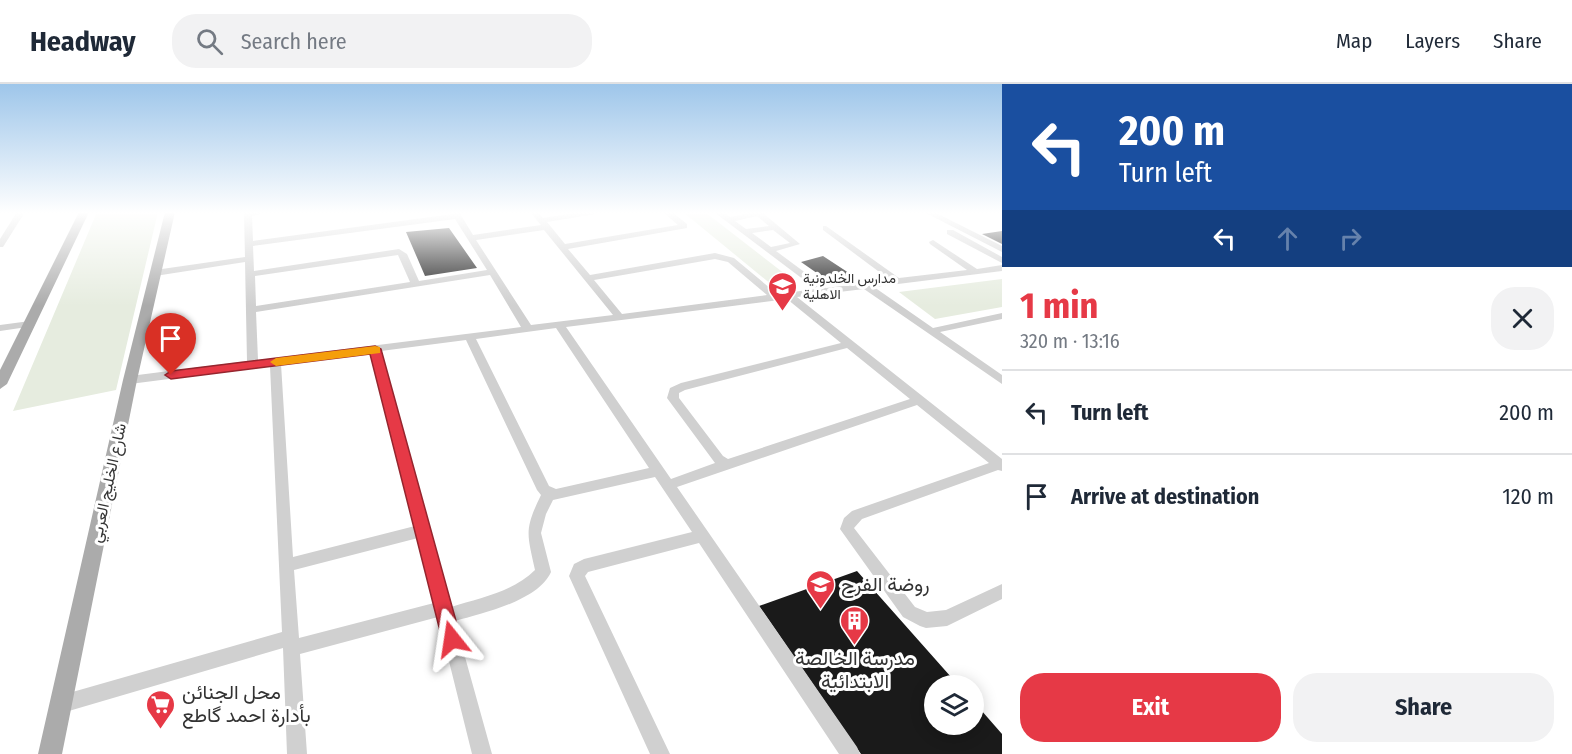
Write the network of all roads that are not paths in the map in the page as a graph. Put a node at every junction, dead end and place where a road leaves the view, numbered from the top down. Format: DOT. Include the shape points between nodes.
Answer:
graph roads {
  1 [pos="69,243"];
  2 [pos="163,243"];
  3 [pos="254,243"];
  4 [pos="473,243"];
  5 [pos="559,243"];
  6 [pos="589,243"];
  7 [pos="761,243"];
  8 [pos="795,243"];
  9 [pos="846,243"];
  10 [pos="935,243"];
  11 [pos="971,243"];
  12 [pos="249,244"];
  13 [pos="563,248"];
  14 [pos="770,250"];
  15 [pos="249,259"];
  16 [pos="1002,260"];
  17 [pos="1002,268"];
  18 [pos="975,271"];
  19 [pos="490,272"];
  20 [pos="156,273"];
  21 [pos="250,274"];
  22 [pos="588,278"];
  23 [pos="897,281"];
  24 [pos="415,283"];
  25 [pos="865,285"];
  26 [pos="824,291"];
  27 [pos="788,295"];
  28 [pos="775,297"];
  29 [pos="251,310"];
  30 [pos="1002,316"];
  31 [pos="620,317"];
  32 [pos="30,324"];
  33 [pos="559,325"];
  34 [pos="0,328"];
  35 [pos="528,329"];
  36 [pos="932,331"];
  37 [pos="470,337"];
  38 [pos="849,344"];
  39 [pos="375,349"];
  40 [pos="275,362"];
  41 [pos="253,365"];
  42 [pos="130,380"];
  43 [pos="1002,380"];
  44 [pos="0,384"];
  45 [pos="919,400"];
  46 [pos="727,464"];
  47 [pos="1001,465"];
  48 [pos="658,471"];
  49 [pos="668,485"];
  50 [pos="549,493"];
  51 [pos="423,530"];
  52 [pos="702,536"];
  53 [pos="286,565"];
  54 [pos="1002,591"];
  55 [pos="445,612"];
  56 [pos="291,643"];
  57 [pos="62,704"];
  58 [pos="50,754"];
  59 [pos="297,754"];
  60 [pos="482,754"];
  61 [pos="660,754"];
  62 [pos="850,754"];
  1 -- 32 [label="main road"];
  2 -- 20 [label="main road, شارع الخليج العربي"];
  3 -- 12 [label="street"];
  4 -- 19 [label="street"];
  5 -- 13 [label="street"];
  6 -- 13 [label="street"];
  7 -- 14 [label="street"];
  8 -- 14 [label="street"];
  9 -- 23 [label="street"];
  10 -- 18 [label="street"];
  11 -- 16 [label="street"];
  12 -- 15 [label="street"];
  13 -- 22 [label="street"];
  14 -- 26 [label="street"];
  15 -- 20 [label="street"];
  15 -- 21 [label="street"];
  17 -- 18 [label="street"];
  18 -- 23 [label="street"];
  19 -- 24 [label="street"];
  19 -- 35 [label="street"];
  20 -- 42 [label="main road, شارع الخليج العربي"];
  21 -- 24 [label="street" via="399,252"];
  21 -- 29 [label="street"];
  22 -- 28 [label="street" via="716,256 731,260"];
  22 -- 31 [label="street"];
  23 -- 25 [label="street"];
  24 -- 29 [label="street"];
  25 -- 26 [label="street"];
  25 -- 36 [label="street"];
  26 -- 27 [label="street"];
  27 -- 28 [label="street"];
  27 -- 38 [label="street"];
  28 -- 31 [label="street"];
  29 -- 41 [label="street"];
  30 -- 36 [label="street"];
  31 -- 33 [label="street"];
  32 -- 34 [label="street"];
  32 -- 44 [label="main road"];
  33 -- 35 [label="street"];
  33 -- 48 [label="street"];
  35 -- 37 [label="street"];
  36 -- 43 [label="street"];
  37 -- 39 [label="street"];
  37 -- 50 [label="street" via="540,485"];
  38 -- 45 [label="street"];
  38 -- 46 [label="street" via="674,391 673,398 718,459"];
  39 -- 40 [label="street"];
  39 -- 51 [label="street"];
  40 -- 41 [label="street"];
  40 -- 53 [label="street"];
  41 -- 42 [label="street"];
  42 -- 57 [label="main road, شارع الخليج العربي"];
  45 -- 46 [label="street"];
  45 -- 47 [label="street"];
  46 -- 49 [label="street"];
  47 -- 54 [label="street" via="857,515 848,529 909,612 926,620 947,618"];
  48 -- 49 [label="street"];
  48 -- 50 [label="street" via="555,495"];
  49 -- 52 [label="street"];
  50 -- 55 [label="street" via="535,524 543,572 536,582"];
  51 -- 53 [label="street"];
  51 -- 55 [label="street"];
  52 -- 61 [label="street" via="584,566 577,576"];
  52 -- 62 [label="street"];
  53 -- 56 [label="street"];
  55 -- 56 [label="street"];
  55 -- 60 [label="street"];
  56 -- 57 [label="street"];
  56 -- 59 [label="street"];
  57 -- 58 [label="main road, شارع الخليج العربي"];
}
